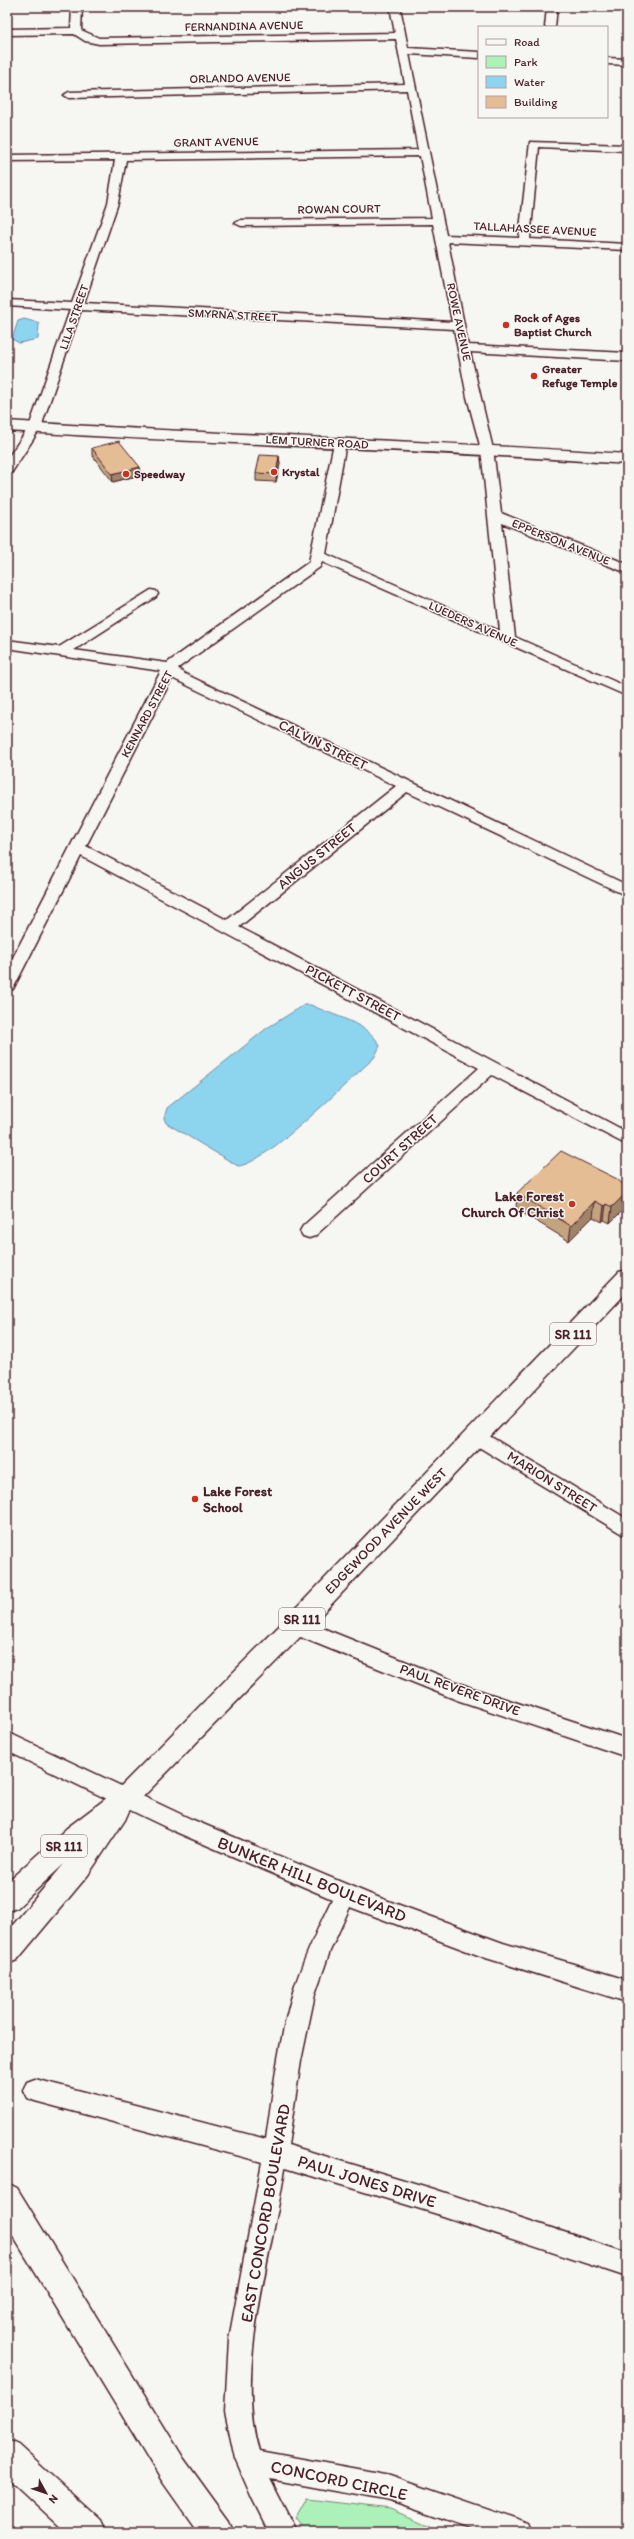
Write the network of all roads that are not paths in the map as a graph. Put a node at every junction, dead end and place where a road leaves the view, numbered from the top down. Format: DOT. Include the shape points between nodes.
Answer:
graph roads {
  1 [pos="77,7"];
  2 [pos="395,7"];
  3 [pos="552,7"];
  4 [pos="550,26"];
  5 [pos="76,31"];
  6 [pos="7,32"];
  7 [pos="401,36"];
  8 [pos="404,51"];
  9 [pos="478,55"];
  10 [pos="608,61"];
  11 [pos="627,62"];
  12 [pos="411,87"];
  13 [pos="70,95"];
  14 [pos="627,148"];
  15 [pos="425,153"];
  16 [pos="121,157"];
  17 [pos="7,158"];
  18 [pos="438,221"];
  19 [pos="241,222"];
  20 [pos="442,238"];
  21 [pos="524,241"];
  22 [pos="627,247"];
  23 [pos="7,304"];
  24 [pos="78,307"];
  25 [pos="460,326"];
  26 [pos="465,348"];
  27 [pos="627,357"];
  28 [pos="7,426"];
  29 [pos="36,427"];
  30 [pos="340,443"];
  31 [pos="486,449"];
  32 [pos="627,459"];
  33 [pos="7,469"];
  34 [pos="494,515"];
  35 [pos="319,556"];
  36 [pos="627,569"];
  37 [pos="151,594"];
  38 [pos="508,640"];
  39 [pos="7,644"];
  40 [pos="63,651"];
  41 [pos="170,668"];
  42 [pos="627,692"];
  43 [pos="406,785"];
  44 [pos="78,848"];
  45 [pos="627,891"];
  46 [pos="229,927"];
  47 [pos="12,964"];
  48 [pos="7,985"];
  49 [pos="491,1066"];
  50 [pos="627,1139"];
  51 [pos="309,1231"];
  52 [pos="627,1278"];
  53 [pos="476,1436"];
  54 [pos="627,1528"];
  55 [pos="295,1626"];
  56 [pos="7,1741"];
  57 [pos="627,1748"];
  58 [pos="125,1799"];
  59 [pos="345,1895"];
  60 [pos="7,1899"];
  61 [pos="7,1951"];
  62 [pos="627,1991"];
  63 [pos="35,2090"];
  64 [pos="277,2154"];
  65 [pos="7,2198"];
  66 [pos="627,2265"];
  67 [pos="7,2456"];
  68 [pos="250,2462"];
  69 [pos="90,2532"];
  70 [pos="218,2532"];
  71 [pos="284,2532"];
  72 [pos="518,2532"];
  1 -- 5 [label="street"];
  2 -- 7 [label="street, ROWE AVENUE"];
  3 -- 4 [label="street"];
  5 -- 6 [label="street"];
  5 -- 7 [label="street, FERNANDINA AVENUE" via="89,39 112,42"];
  7 -- 8 [label="street, ROWE AVENUE"];
  8 -- 9 [label="street"];
  8 -- 12 [label="street, ROWE AVENUE"];
  10 -- 11 [label="street"];
  12 -- 13 [label="street, ORLANDO AVENUE"];
  12 -- 15 [label="street, ROWE AVENUE"];
  14 -- 21 [label="street" via="534,144"];
  15 -- 16 [label="street, GRANT AVENUE"];
  15 -- 18 [label="street, ROWE AVENUE"];
  16 -- 17 [label="street, GRANT AVENUE"];
  16 -- 24 [label="street, LILA STREET" via="113,204"];
  18 -- 19 [label="street, ROWAN COURT"];
  18 -- 20 [label="street, ROWE AVENUE"];
  20 -- 21 [label="street, TALLAHASSEE AVENUE"];
  20 -- 25 [label="street, ROWE AVENUE"];
  21 -- 22 [label="street, TALLAHASSEE AVENUE"];
  23 -- 24 [label="street, SMYRNA STREET"];
  24 -- 25 [label="street, SMYRNA STREET"];
  24 -- 29 [label="street, LILA STREET"];
  25 -- 26 [label="street, ROWE AVENUE"];
  26 -- 27 [label="street"];
  26 -- 31 [label="street, ROWE AVENUE"];
  28 -- 29 [label="main road, LEM TURNER ROAD"];
  29 -- 30 [label="main road, LEM TURNER ROAD" via="141,435"];
  29 -- 33 [label="street, LILA STREET"];
  30 -- 31 [label="main road, LEM TURNER ROAD"];
  30 -- 35 [label="street, KENNARD STREET"];
  31 -- 32 [label="main road, LEM TURNER ROAD"];
  31 -- 34 [label="street, ROWE AVENUE"];
  34 -- 36 [label="street, EPPERSON AVENUE"];
  34 -- 38 [label="street, ROWE AVENUE"];
  35 -- 38 [label="street, LUEDERS AVENUE"];
  35 -- 41 [label="street, KENNARD STREET" via="307,572"];
  37 -- 40 [label="street"];
  38 -- 42 [label="street, LUEDERS AVENUE"];
  39 -- 40 [label="street, CALVIN STREET"];
  40 -- 41 [label="street, CALVIN STREET"];
  41 -- 43 [label="street, CALVIN STREET" via="178,676"];
  41 -- 44 [label="street, KENNARD STREET"];
  43 -- 45 [label="street, CALVIN STREET"];
  43 -- 46 [label="street, ANGUS STREET"];
  44 -- 46 [label="street, PICKETT STREET"];
  44 -- 47 [label="street, KENNARD STREET"];
  46 -- 49 [label="street, PICKETT STREET"];
  47 -- 48 [label="street, KENNARD STREET"];
  49 -- 50 [label="street, PICKETT STREET"];
  49 -- 51 [label="street, COURT STREET"];
  52 -- 53 [label="main road, EDGEWOOD AVENUE WEST / SR 111"];
  53 -- 54 [label="street, MARION STREET"];
  53 -- 55 [label="main road, EDGEWOOD AVENUE WEST / SR 111"];
  55 -- 57 [label="street, PAUL REVERE DRIVE" via="464,1694"];
  55 -- 58 [label="main road, EDGEWOOD AVENUE WEST / SR 111"];
  56 -- 58 [label="street, BUNKER HILL BOULEVARD"];
  58 -- 59 [label="street, BUNKER HILL BOULEVARD"];
  58 -- 60 [label="main road, EDGEWOOD AVENUE WEST / SR 111" via="76,1836"];
  58 -- 61 [label="main road, EDGEWOOD AVENUE WEST / SR 111" via="92,1850"];
  59 -- 62 [label="street, BUNKER HILL BOULEVARD" via="487,1948"];
  59 -- 64 [label="street, EAST CONCORD BOULEVARD" via="315,1958 300,2008 290,2055"];
  63 -- 64 [label="street, PAUL JONES DRIVE"];
  64 -- 66 [label="street, PAUL JONES DRIVE" via="434,2201"];
  64 -- 68 [label="street, EAST CONCORD BOULEVARD" via="239,2361 238,2414"];
  65 -- 70 [label="main road" via="173,2470"];
  67 -- 69 [label="main road"];
  68 -- 71 [label="street, EAST CONCORD BOULEVARD" via="269,2508"];
  68 -- 72 [label="street, CONCORD CIRCLE" via="390,2488"];
}
